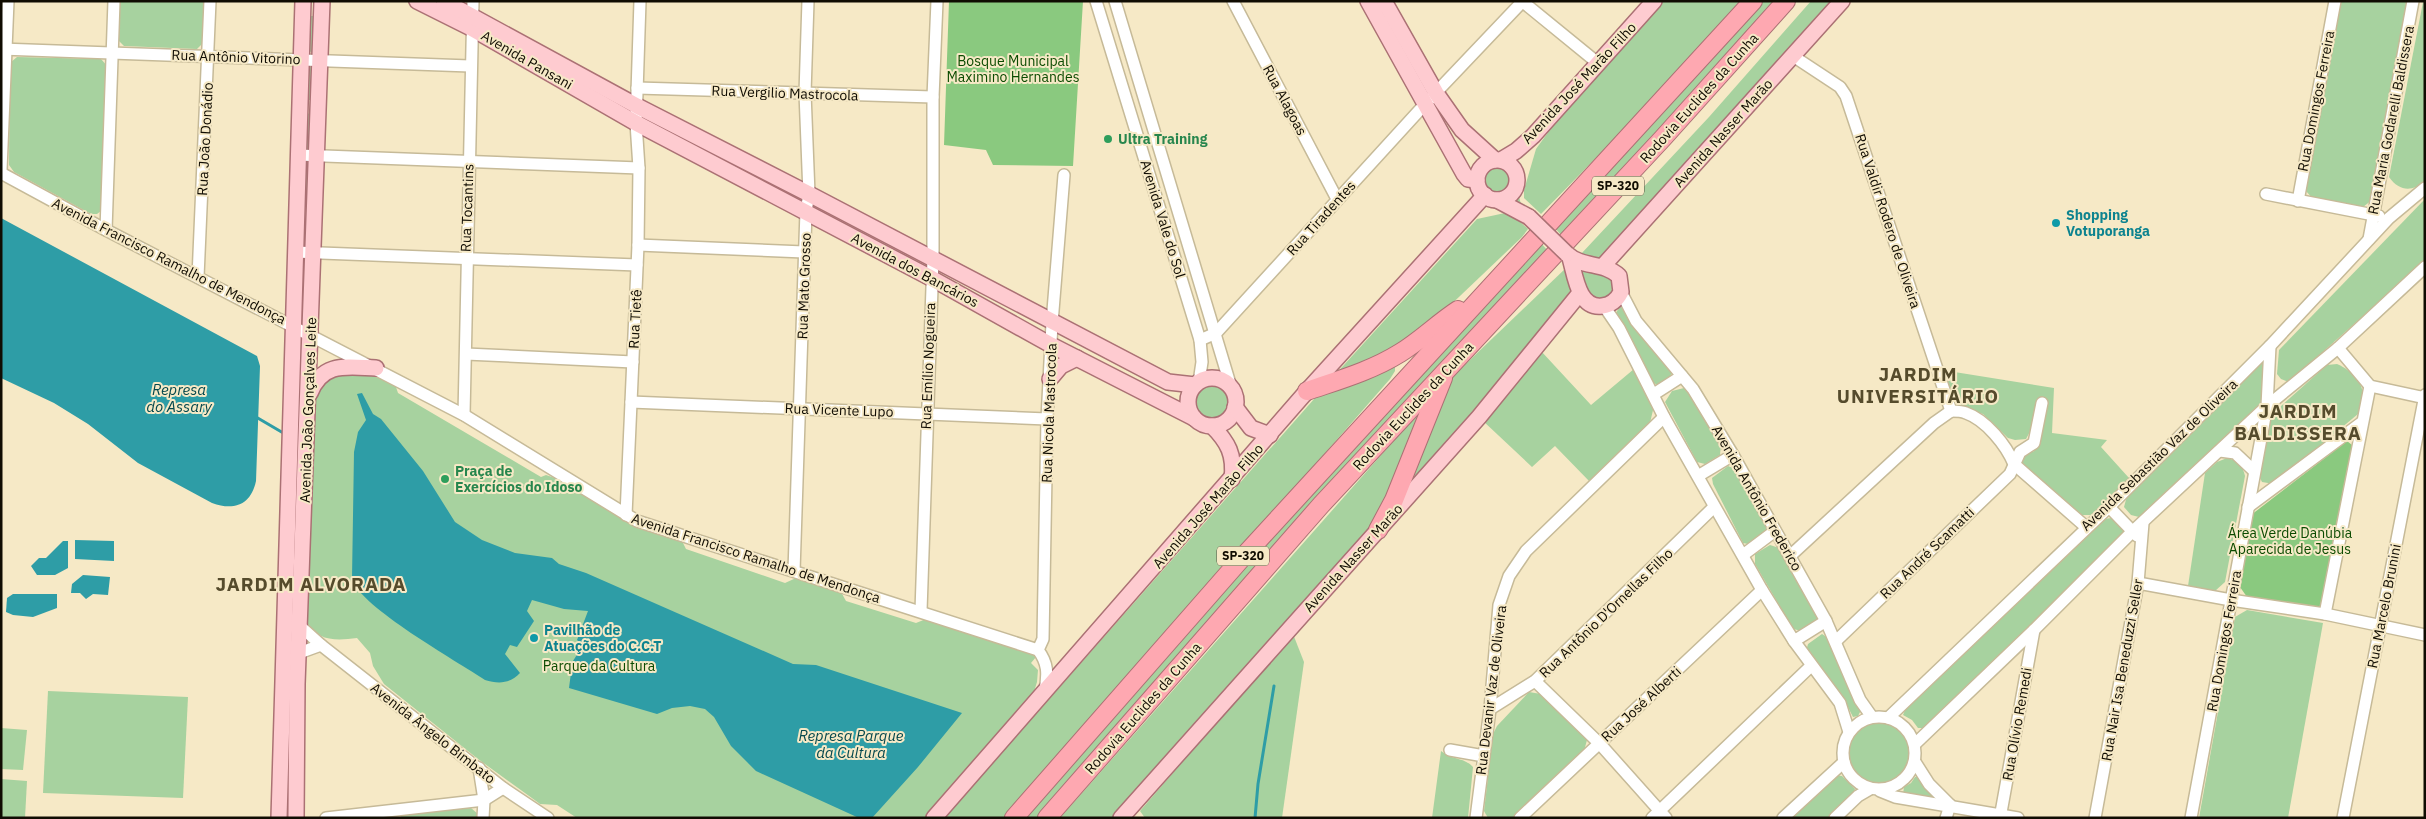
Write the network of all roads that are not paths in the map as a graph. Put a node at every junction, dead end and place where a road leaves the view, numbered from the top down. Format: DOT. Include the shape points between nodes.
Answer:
graph roads {
  1 [pos="8,1"];
  2 [pos="114,1"];
  3 [pos="210,1"];
  4 [pos="417,1"];
  5 [pos="444,1"];
  6 [pos="640,1"];
  7 [pos="808,1"];
  8 [pos="937,1"];
  9 [pos="1096,1"];
  10 [pos="1115,1"];
  11 [pos="1233,1"];
  12 [pos="1368,1"];
  13 [pos="1384,1"];
  14 [pos="1654,1"];
  15 [pos="1752,1"];
  16 [pos="1786,1"];
  17 [pos="1842,1"];
  18 [pos="2335,1"];
  19 [pos="2413,1"];
  20 [pos="1523,2"];
  21 [pos="303,5"];
  22 [pos="321,7"];
  23 [pos="472,15"];
  24 [pos="4,49"];
  25 [pos="113,53"];
  26 [pos="209,56"];
  27 [pos="1407,56"];
  28 [pos="1793,56"];
  29 [pos="302,59"];
  30 [pos="320,60"];
  31 [pos="1599,64"];
  32 [pos="470,66"];
  33 [pos="637,88"];
  34 [pos="805,93"];
  35 [pos="933,97"];
  36 [pos="1431,98"];
  37 [pos="636,106"];
  38 [pos="300,107"];
  39 [pos="318,108"];
  40 [pos="636,123"];
  41 [pos="298,155"];
  42 [pos="317,156"];
  43 [pos="1498,160"];
  44 [pos="468,163"];
  45 [pos="639,168"];
  46 [pos="1,171"];
  47 [pos="1168,174"];
  48 [pos="1064,175"];
  49 [pos="1151,179"];
  50 [pos="1477,180"];
  51 [pos="1516,180"];
  52 [pos="2425,188"];
  53 [pos="809,194"];
  54 [pos="2266,194"];
  55 [pos="1490,198"];
  56 [pos="1337,199"];
  57 [pos="2298,201"];
  58 [pos="296,211"];
  59 [pos="315,211"];
  60 [pos="806,212"];
  61 [pos="2373,215"];
  62 [pos="1527,216"];
  63 [pos="2389,218"];
  64 [pos="106,230"];
  65 [pos="1187,237"];
  66 [pos="2368,239"];
  67 [pos="1170,243"];
  68 [pos="638,245"];
  69 [pos="295,252"];
  70 [pos="804,252"];
  71 [pos="314,253"];
  72 [pos="1568,256"];
  73 [pos="466,258"];
  74 [pos="933,258"];
  75 [pos="637,265"];
  76 [pos="1604,266"];
  77 [pos="2425,267"];
  78 [pos="198,277"];
  79 [pos="931,278"];
  80 [pos="1621,292"];
  81 [pos="1580,293"];
  82 [pos="1478,298"];
  83 [pos="1604,306"];
  84 [pos="1052,323"];
  85 [pos="292,324"];
  86 [pos="1216,333"];
  87 [pos="311,334"];
  88 [pos="1200,340"];
  89 [pos="1051,345"];
  90 [pos="2270,346"];
  91 [pos="2338,348"];
  92 [pos="466,354"];
  93 [pos="1077,358"];
  94 [pos="633,362"];
  95 [pos="376,368"];
  96 [pos="1446,368"];
  97 [pos="1682,376"];
  98 [pos="1050,379"];
  99 [pos="1197,383"];
  100 [pos="2370,386"];
  101 [pos="1231,387"];
  102 [pos="1307,391"];
  103 [pos="1654,394"];
  104 [pos="2425,397"];
  105 [pos="308,399"];
  106 [pos="631,402"];
  107 [pos="2042,403"];
  108 [pos="2267,406"];
  109 [pos="1235,407"];
  110 [pos="801,409"];
  111 [pos="1950,410"];
  112 [pos="926,413"];
  113 [pos="464,415"];
  114 [pos="1664,417"];
  115 [pos="1194,418"];
  116 [pos="1047,419"];
  117 [pos="2362,423"];
  118 [pos="1212,426"];
  119 [pos="1270,435"];
  120 [pos="2220,451"];
  121 [pos="1733,456"];
  122 [pos="2014,464"];
  123 [pos="2253,470"];
  124 [pos="1698,476"];
  125 [pos="1232,479"];
  126 [pos="1714,507"];
  127 [pos="2109,507"];
  128 [pos="2248,507"];
  129 [pos="626,515"];
  130 [pos="2139,526"];
  131 [pos="2086,527"];
  132 [pos="1378,530"];
  133 [pos="1775,531"];
  134 [pos="1743,555"];
  135 [pos="1790,556"];
  136 [pos="794,571"];
  137 [pos="2138,583"];
  138 [pos="1762,590"];
  139 [pos="2231,600"];
  140 [pos="921,610"];
  141 [pos="2325,614"];
  142 [pos="1826,621"];
  143 [pos="300,626"];
  144 [pos="2380,626"];
  145 [pos="2034,630"];
  146 [pos="2425,634"];
  147 [pos="1836,640"];
  148 [pos="1794,641"];
  149 [pos="322,646"];
  150 [pos="1038,650"];
  151 [pos="299,653"];
  152 [pos="1811,666"];
  153 [pos="1535,681"];
  154 [pos="1045,690"];
  155 [pos="1490,709"];
  156 [pos="1872,717"];
  157 [pos="1888,718"];
  158 [pos="1849,732"];
  159 [pos="1600,744"];
  160 [pos="1914,744"];
  161 [pos="1450,750"];
  162 [pos="1484,756"];
  163 [pos="1844,762"];
  164 [pos="1915,762"];
  165 [pos="479,768"];
  166 [pos="503,788"];
  167 [pos="1873,789"];
  168 [pos="280,794"];
  169 [pos="297,794"];
  170 [pos="484,800"];
  171 [pos="1950,805"];
  172 [pos="391,814"];
  173 [pos="1659,816"];
  174 [pos="2000,816"];
  175 [pos="279,818"];
  176 [pos="296,818"];
  177 [pos="326,818"];
  178 [pos="483,818"];
  179 [pos="548,818"];
  180 [pos="934,818"];
  181 [pos="1014,818"];
  182 [pos="1047,818"];
  183 [pos="1121,818"];
  184 [pos="1476,818"];
  185 [pos="1520,818"];
  186 [pos="1783,818"];
  187 [pos="1835,818"];
  188 [pos="1946,818"];
  189 [pos="2018,818"];
  190 [pos="2096,818"];
  191 [pos="2191,818"];
  192 [pos="2343,818"];
  1 -- 24 [label="street"];
  2 -- 25 [label="street"];
  3 -- 26 [label="street, Rua João Donádio"];
  4 -- 23 [label="main road, Avenida Pansani"];
  5 -- 23 [label="main road, Avenida Pansani"];
  6 -- 33 [label="street"];
  7 -- 34 [label="street, Rua Mato Grosso"];
  8 -- 35 [label="street, Rua Emílio Nogueira"];
  9 -- 49 [label="street, Avenida Vale do Sol"];
  10 -- 47 [label="street, Avenida Vale do Sol"];
  11 -- 56 [label="street, Rua Alagoas"];
  12 -- 27 [label="main road"];
  13 -- 27 [label="main road"];
  14 -- 31 [label="main road, Avenida José Marão Filho"];
  15 -- 82 [label="highway, Rodovia Euclides da Cunha / SP-320" via="1646,120"];
  16 -- 96 [label="highway, Rodovia Euclides da Cunha / SP-320" via="1663,138"];
  17 -- 28 [label="main road, Avenida Nasser Marão"];
  18 -- 57 [label="street, Rua Domingos Ferreira"];
  19 -- 61 [label="street, Rua Maria Godarelli Baldissera"];
  20 -- 31 [label="street"];
  20 -- 36 [label="street, Rua Tiradentes"];
  21 -- 22 [label="main road"];
  21 -- 29 [label="main road, Avenida João Gonçalves Leite"];
  22 -- 30 [label="main road, Avenida João Gonçalves Leite"];
  23 -- 32 [label="street, Rua Tocantins"];
  23 -- 37 [label="main road, Avenida Pansani"];
  23 -- 40 [label="main road, Avenida Pansani"];
  24 -- 25 [label="street, Rua Antônio Vitorino"];
  24 -- 46 [label="street"];
  25 -- 26 [label="street, Rua Antônio Vitorino"];
  25 -- 64 [label="street"];
  26 -- 29 [label="street, Rua Antônio Vitorino"];
  26 -- 78 [label="street, Rua João Donádio"];
  27 -- 36 [label="main road"];
  28 -- 76 [label="main road, Avenida Nasser Marão"];
  28 -- 111 [label="street, Rua Valdir Rodero de Oliveira" via="1840,87 1846,96"];
  29 -- 30 [label="street, Rua Antônio Vitorino"];
  29 -- 38 [label="main road, Avenida João Gonçalves Leite"];
  30 -- 32 [label="street, Rua Antônio Vitorino"];
  30 -- 39 [label="main road, Avenida João Gonçalves Leite"];
  31 -- 43 [label="main road, Avenida José Marão Filho" via="1533,136 1516,151"];
  32 -- 44 [label="street, Rua Tocantins"];
  33 -- 34 [label="street, Rua Vergilio Mastrocola"];
  33 -- 37 [label="street"];
  34 -- 35 [label="street, Rua Vergilio Mastrocola"];
  34 -- 53 [label="street, Rua Mato Grosso"];
  35 -- 74 [label="street, Rua Emílio Nogueira"];
  36 -- 43 [label="main road"];
  36 -- 50 [label="main road" via="1464,174 1468,179"];
  36 -- 56 [label="street, Rua Tiradentes"];
  37 -- 40 [label="street, Rua Tietê"];
  37 -- 53 [label="main road, Avenida dos Bancários"];
  38 -- 39 [label="main road"];
  38 -- 41 [label="main road, Avenida João Gonçalves Leite"];
  39 -- 42 [label="main road, Avenida João Gonçalves Leite"];
  40 -- 45 [label="street, Rua Tietê"];
  40 -- 60 [label="main road, Avenida dos Bancários"];
  41 -- 42 [label="street"];
  41 -- 58 [label="main road, Avenida João Gonçalves Leite"];
  42 -- 44 [label="street"];
  42 -- 59 [label="main road, Avenida João Gonçalves Leite"];
  43 -- 50 [label="main road" via="1482,166"];
  43 -- 51 [label="main road" via="1510,165"];
  44 -- 45 [label="street"];
  44 -- 73 [label="street, Rua Tocantins"];
  45 -- 68 [label="street, Rua Tietê"];
  46 -- 64 [label="street, Avenida Francisco Ramalho de Mendonça"];
  47 -- 49 [label="street"];
  47 -- 65 [label="street, Avenida Vale do Sol"];
  48 -- 84 [label="street, Rua Nicola Mastrocola"];
  49 -- 67 [label="street, Avenida Vale do Sol"];
  50 -- 55 [label="main road" via="1480,191"];
  51 -- 55 [label="main road" via="1508,196"];
  51 -- 62 [label="main road"];
  52 -- 63 [label="street, Avenida Sebastião Vaz de Oliveira"];
  53 -- 60 [label="street, Rua Mato Grosso"];
  53 -- 74 [label="main road, Avenida dos Bancários"];
  54 -- 57 [label="street"];
  55 -- 62 [label="main road"];
  55 -- 102 [label="main road, Avenida José Marão Filho"];
  56 -- 86 [label="street, Rua Tiradentes"];
  57 -- 61 [label="street"];
  58 -- 59 [label="main road"];
  58 -- 69 [label="main road, Avenida João Gonçalves Leite"];
  59 -- 71 [label="main road, Avenida João Gonçalves Leite"];
  60 -- 70 [label="street, Rua Mato Grosso"];
  60 -- 79 [label="main road, Avenida dos Bancários"];
  61 -- 63 [label="street"];
  61 -- 66 [label="street, Rua Maria Godarelli Baldissera"];
  62 -- 72 [label="main road, bridge"];
  63 -- 66 [label="street, Avenida Sebastião Vaz de Oliveira"];
  64 -- 78 [label="street, Avenida Francisco Ramalho de Mendonça"];
  65 -- 67 [label="street"];
  65 -- 86 [label="street, Avenida Vale do Sol"];
  66 -- 90 [label="street, Avenida Sebastião Vaz de Oliveira"];
  67 -- 88 [label="street, Avenida Vale do Sol"];
  68 -- 70 [label="street"];
  68 -- 75 [label="street, Rua Tietê"];
  69 -- 71 [label="street"];
  69 -- 85 [label="main road, Avenida João Gonçalves Leite"];
  70 -- 110 [label="street, Rua Mato Grosso"];
  71 -- 73 [label="street"];
  71 -- 87 [label="main road, Avenida João Gonçalves Leite"];
  72 -- 76 [label="main road"];
  72 -- 81 [label="main road"];
  73 -- 75 [label="street"];
  73 -- 92 [label="street, Rua Tocantins"];
  74 -- 79 [label="street, Rua Emílio Nogueira"];
  74 -- 84 [label="main road, Avenida dos Bancários"];
  75 -- 94 [label="street, Rua Tietê"];
  76 -- 80 [label="main road, Avenida Antônio Frederico" via="1619,276"];
  77 -- 91 [label="street"];
  78 -- 85 [label="street, Avenida Francisco Ramalho de Mendonça"];
  79 -- 89 [label="main road, Avenida dos Bancários"];
  79 -- 112 [label="street, Rua Emílio Nogueira"];
  80 -- 83 [label="main road" via="1615,301"];
  80 -- 97 [label="street, Avenida Antônio Frederico" via="1636,321"];
  81 -- 83 [label="main road" via="1592,305"];
  81 -- 132 [label="main road, Avenida Nasser Marão" via="1479,417"];
  82 -- 102 [label="highway" via="1383,363"];
  82 -- 181 [label="highway, Rodovia Euclides da Cunha / SP-320" via="1241,558"];
  83 -- 103 [label="street"];
  84 -- 89 [label="street, Rua Nicola Mastrocola"];
  84 -- 99 [label="main road, Avenida dos Bancários" via="1168,382"];
  85 -- 87 [label="street, Avenida Francisco Ramalho de Mendonça"];
  85 -- 168 [label="main road, Avenida João Gonçalves Leite"];
  86 -- 88 [label="street"];
  86 -- 101 [label="street, Avenida Vale do Sol"];
  87 -- 95 [label="street, Avenida Francisco Ramalho de Mendonça"];
  87 -- 105 [label="main road, Avenida João Gonçalves Leite"];
  88 -- 99 [label="street, Avenida Vale do Sol" via="1202,362"];
  89 -- 93 [label="main road, Avenida dos Bancários"];
  89 -- 98 [label="street, Rua Nicola Mastrocola"];
  90 -- 108 [label="street, Rua Domingos Ferreira"];
  90 -- 127 [label="street, Avenida Sebastião Vaz de Oliveira"];
  91 -- 100 [label="street"];
  91 -- 108 [label="street"];
  92 -- 94 [label="street"];
  92 -- 113 [label="street, Rua Tocantins"];
  93 -- 98 [label="main road" via="1061,366"];
  93 -- 115 [label="main road, Avenida dos Bancários"];
  94 -- 106 [label="street, Rua Tietê"];
  95 -- 105 [label="main road" via="342,367 326,371 315,382"];
  95 -- 113 [label="street, Avenida Francisco Ramalho de Mendonça"];
  96 -- 132 [label="highway" via="1394,500"];
  96 -- 182 [label="highway, Rodovia Euclides da Cunha / SP-320" via="1321,505"];
  97 -- 103 [label="street"];
  97 -- 121 [label="street, Avenida Antônio Frederico"];
  98 -- 116 [label="street, Rua Nicola Mastrocola"];
  99 -- 101 [label="main road" via="1212,378"];
  99 -- 115 [label="main road" via="1191,391 1188,405"];
  100 -- 104 [label="street"];
  100 -- 117 [label="street"];
  101 -- 109 [label="main road"];
  102 -- 119 [label="main road, Avenida José Marão Filho"];
  103 -- 114 [label="street"];
  104 -- 144 [label="street, Rua Marcelo Brunini"];
  105 -- 143 [label="main road, Avenida João Gonçalves Leite"];
  106 -- 110 [label="street, Rua Vicente Lupo"];
  106 -- 129 [label="street, Rua Tietê"];
  107 -- 122 [label="street, Rua André Scamatti" via="2034,443 2020,452"];
  108 -- 120 [label="street"];
  108 -- 123 [label="street, Rua Domingos Ferreira"];
  109 -- 118 [label="main road" via="1224,422"];
  109 -- 119 [label="main road" via="1251,428"];
  110 -- 112 [label="street, Rua Vicente Lupo"];
  110 -- 136 [label="street, Rua Mato Grosso"];
  111 -- 122 [label="street" via="1965,412 1978,419 2008,450"];
  111 -- 135 [label="street"];
  112 -- 116 [label="street, Rua Vicente Lupo"];
  112 -- 140 [label="street, Rua Emílio Nogueira"];
  113 -- 129 [label="street, Avenida Francisco Ramalho de Mendonça"];
  114 -- 124 [label="street"];
  114 -- 155 [label="street, Rua Devanir Vaz de Oliveira" via="1526,551 1509,576 1500,605"];
  115 -- 118 [label="main road"];
  116 -- 150 [label="street, Rua Nicola Mastrocola" via="1043,639"];
  117 -- 128 [label="street"];
  117 -- 141 [label="street"];
  118 -- 125 [label="main road" via="1232,452"];
  119 -- 125 [label="main road, Avenida José Marão Filho"];
  120 -- 123 [label="street" via="2234,453"];
  120 -- 130 [label="street"];
  121 -- 124 [label="street"];
  121 -- 133 [label="street, Avenida Antônio Frederico"];
  122 -- 131 [label="street"];
  122 -- 147 [label="street, Rua André Scamatti" via="2010,474"];
  123 -- 128 [label="street, Rua Domingos Ferreira"];
  124 -- 126 [label="street"];
  125 -- 154 [label="main road, Avenida José Marão Filho"];
  126 -- 134 [label="street"];
  126 -- 153 [label="street, Rua Antônio D'Ornellas Filho"];
  127 -- 130 [label="street"];
  127 -- 131 [label="street, Avenida Sebastião Vaz de Oliveira"];
  128 -- 139 [label="street, Rua Domingos Ferreira"];
  129 -- 136 [label="street, Avenida Francisco Ramalho de Mendonça"];
  130 -- 137 [label="street, Rua Nair Isa Beneduzzi Seller" via="2143,546"];
  130 -- 145 [label="street"];
  131 -- 157 [label="street, Avenida Sebastião Vaz de Oliveira"];
  132 -- 183 [label="main road, Avenida Nasser Marão"];
  133 -- 134 [label="street"];
  133 -- 135 [label="street, Avenida Antônio Frederico"];
  134 -- 138 [label="street"];
  135 -- 142 [label="street, Avenida Antônio Frederico"];
  136 -- 140 [label="street, Avenida Francisco Ramalho de Mendonça"];
  137 -- 139 [label="street"];
  137 -- 190 [label="street, Rua Nair Isa Beneduzzi Seller"];
  138 -- 148 [label="street"];
  138 -- 159 [label="street, Rua José Alberti"];
  139 -- 141 [label="street"];
  139 -- 191 [label="street, Rua Domingos Ferreira"];
  140 -- 150 [label="street, Avenida Francisco Ramalho de Mendonça"];
  141 -- 144 [label="street"];
  142 -- 147 [label="street, Avenida Antônio Frederico"];
  142 -- 148 [label="street"];
  143 -- 149 [label="street, Avenida Ângelo Bimbato"];
  143 -- 151 [label="main road, Avenida João Gonçalves Leite"];
  144 -- 146 [label="street"];
  144 -- 192 [label="street, Rua Marcelo Brunini"];
  145 -- 160 [label="street"];
  145 -- 174 [label="street, Rua Olívio Remedi"];
  147 -- 156 [label="street, Avenida Antônio Frederico" via="1860,700"];
  148 -- 152 [label="street"];
  149 -- 151 [label="street"];
  149 -- 165 [label="street, Avenida Ângelo Bimbato"];
  150 -- 154 [label="street" via="1048,675"];
  151 -- 169 [label="main road, Avenida João Gonçalves Leite"];
  152 -- 158 [label="street" via="1840,703"];
  152 -- 173 [label="street"];
  153 -- 155 [label="street, Rua Antônio D'Ornellas Filho"];
  153 -- 159 [label="street"];
  154 -- 180 [label="main road, Avenida José Marão Filho"];
  155 -- 162 [label="street, Rua Devanir Vaz de Oliveira"];
  156 -- 157 [label="street"];
  156 -- 158 [label="street"];
  157 -- 160 [label="street" via="1909,732"];
  158 -- 163 [label="street" via="1843,752"];
  159 -- 173 [label="street"];
  159 -- 185 [label="street, Rua José Alberti"];
  160 -- 164 [label="street"];
  161 -- 162 [label="street"];
  162 -- 184 [label="street, Rua Devanir Vaz de Oliveira"];
  163 -- 167 [label="street" via="1854,779"];
  163 -- 186 [label="street"];
  164 -- 167 [label="street" via="1910,774 1900,783 1889,789"];
  164 -- 171 [label="street" via="1929,784"];
  165 -- 166 [label="street, Avenida Ângelo Bimbato"];
  165 -- 170 [label="street"];
  166 -- 170 [label="street"];
  166 -- 179 [label="street, Avenida Ângelo Bimbato"];
  167 -- 171 [label="street" via="1895,797"];
  167 -- 187 [label="street" via="1858,796"];
  168 -- 169 [label="main road"];
  168 -- 175 [label="main road, Avenida João Gonçalves Leite"];
  169 -- 176 [label="main road, Avenida João Gonçalves Leite"];
  170 -- 172 [label="street"];
  170 -- 178 [label="street"];
  171 -- 174 [label="street"];
  171 -- 188 [label="street"];
  172 -- 177 [label="street"];
  174 -- 189 [label="street"];
}
